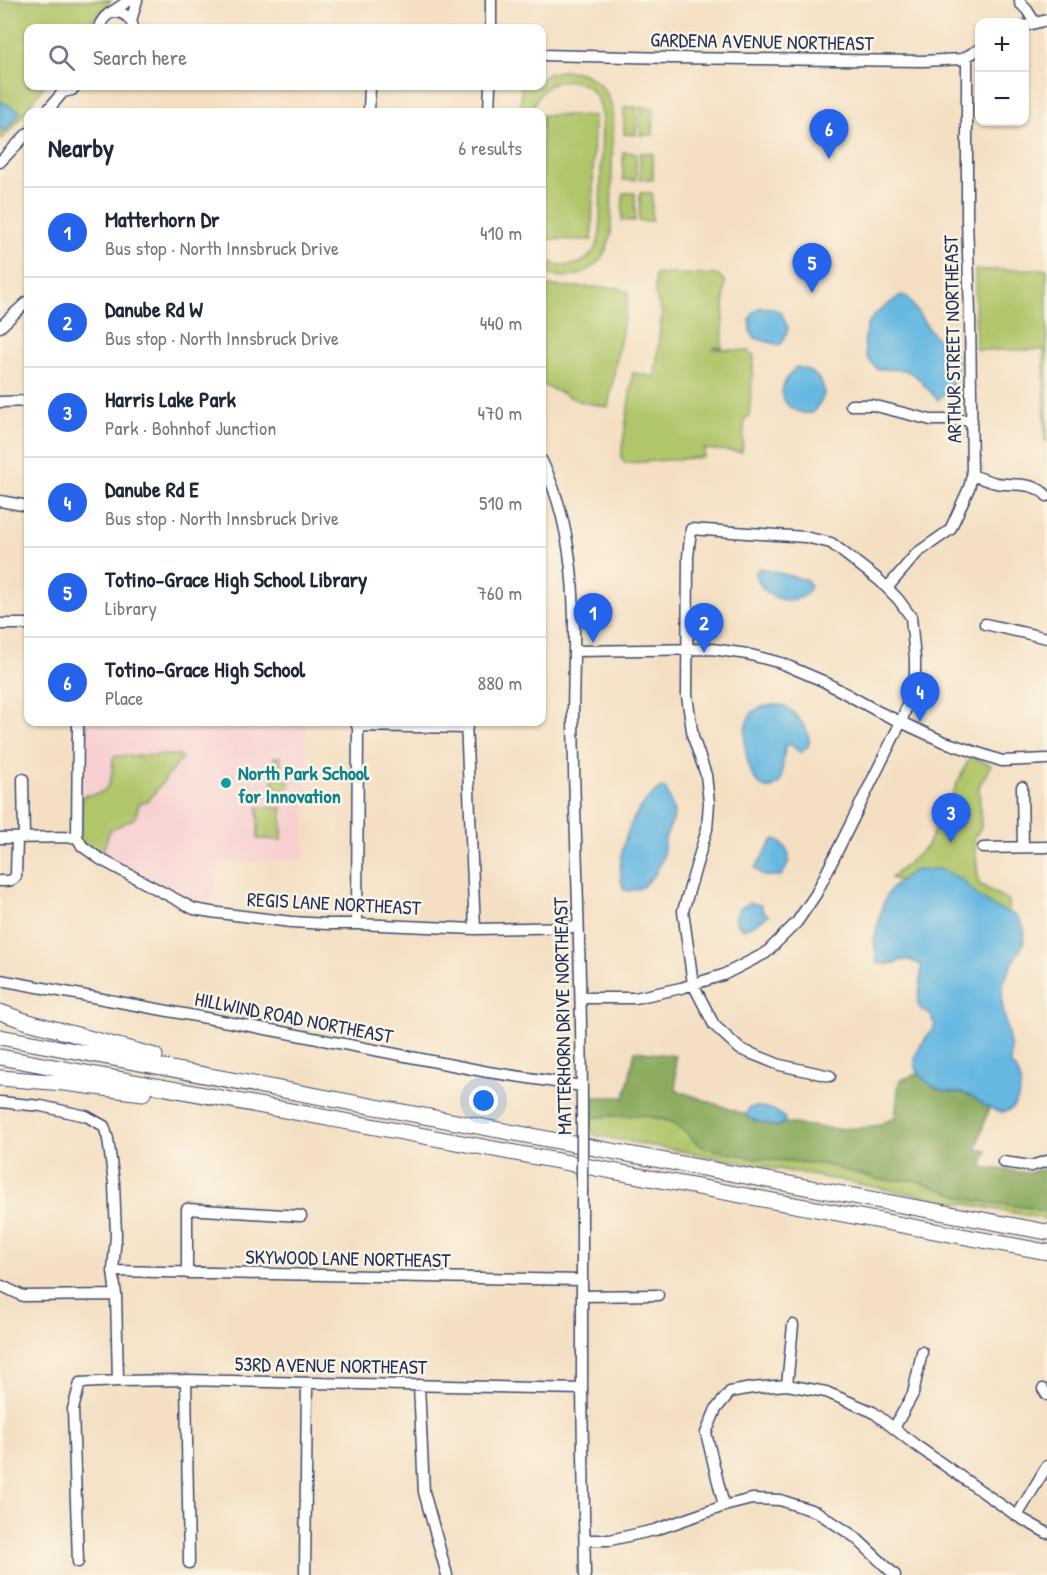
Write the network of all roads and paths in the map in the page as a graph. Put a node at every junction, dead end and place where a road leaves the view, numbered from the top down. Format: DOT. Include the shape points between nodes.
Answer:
graph roads {
  1 [pos="128,0"];
  2 [pos="137,0"];
  3 [pos="491,0"];
  4 [pos="1020,0"];
  5 [pos="114,12"];
  6 [pos="1047,20"];
  7 [pos="101,24"];
  8 [pos="132,24"];
  9 [pos="133,24"];
  10 [pos="491,24"];
  11 [pos="1030,24"];
  12 [pos="975,52"];
  13 [pos="546,55"];
  14 [pos="967,56"];
  15 [pos="62,90"];
  16 [pos="370,90"];
  17 [pos="490,90"];
  18 [pos="49,108"];
  19 [pos="369,108"];
  20 [pos="489,108"];
  21 [pos="24,137"];
  22 [pos="0,162"];
  23 [pos="24,305"];
  24 [pos="0,327"];
  25 [pos="24,401"];
  26 [pos="0,402"];
  27 [pos="851,405"];
  28 [pos="972,420"];
  29 [pos="546,470"];
  30 [pos="972,475"];
  31 [pos="1047,496"];
  32 [pos="0,501"];
  33 [pos="24,505"];
  34 [pos="887,588"];
  35 [pos="0,624"];
  36 [pos="24,624"];
  37 [pos="985,624"];
  38 [pos="1047,638"];
  39 [pos="688,650"];
  40 [pos="575,651"];
  41 [pos="901,722"];
  42 [pos="78,726"];
  43 [pos="357,726"];
  44 [pos="466,726"];
  45 [pos="1047,759"];
  46 [pos="23,779"];
  47 [pos="1022,787"];
  48 [pos="77,837"];
  49 [pos="0,838"];
  50 [pos="20,838"];
  51 [pos="1023,847"];
  52 [pos="1047,847"];
  53 [pos="983,848"];
  54 [pos="0,881"];
  55 [pos="357,924"];
  56 [pos="578,927"];
  57 [pos="475,928"];
  58 [pos="0,980"];
  59 [pos="693,984"];
  60 [pos="581,998"];
  61 [pos="0,1012"];
  62 [pos="0,1037"];
  63 [pos="0,1057"];
  64 [pos="199,1073"];
  65 [pos="830,1076"];
  66 [pos="0,1078"];
  67 [pos="582,1086"];
  68 [pos="0,1102"];
  69 [pos="422,1135"];
  70 [pos="1047,1161"];
  71 [pos="1003,1162"];
  72 [pos="301,1216"];
  73 [pos="1047,1232"];
  74 [pos="1047,1252"];
  75 [pos="113,1271"];
  76 [pos="187,1273"];
  77 [pos="582,1280"];
  78 [pos="2,1286"];
  79 [pos="116,1295"];
  80 [pos="658,1295"];
  81 [pos="582,1296"];
  82 [pos="793,1325"];
  83 [pos="922,1352"];
  84 [pos="186,1380"];
  85 [pos="118,1381"];
  86 [pos="307,1383"];
  87 [pos="419,1385"];
  88 [pos="787,1385"];
  89 [pos="582,1389"];
  90 [pos="894,1428"];
  91 [pos="1047,1466"];
  92 [pos="724,1506"];
  93 [pos="1017,1516"];
  94 [pos="1047,1533"];
  95 [pos="585,1540"];
  96 [pos="78,1562"];
  97 [pos="189,1563"];
  98 [pos="306,1575"];
  99 [pos="447,1575"];
  100 [pos="585,1575"];
  101 [pos="895,1575"];
  1 -- 5 [label="street"];
  2 -- 9 [label="street"];
  3 -- 10 [label="street"];
  4 -- 11 [label="street"];
  5 -- 7 [label="street" via="104,17"];
  5 -- 8 [label="street" via="124,14"];
  6 -- 11 [label="street"];
  12 -- 14 [label="street, GARDENA AVENUE NORTHEAST"];
  13 -- 14 [label="street, GARDENA AVENUE NORTHEAST" via="923,61"];
  14 -- 28 [label="street, ARTHUR STREET NORTHEAST"];
  15 -- 18 [label="street"];
  16 -- 19 [label="street"];
  17 -- 20 [label="street"];
  21 -- 22 [label="street"];
  23 -- 24 [label="street"];
  25 -- 26 [label="street"];
  27 -- 28 [label="street" via="872,405 931,420"];
  28 -- 30 [label="street, ARTHUR STREET NORTHEAST"];
  29 -- 40 [label="street, MATTERHORN DRIVE NORTHEAST" via="565,526 573,577"];
  30 -- 31 [label="street" via="1041,489"];
  30 -- 34 [label="street, ARTHUR STREET NORTHEAST" via="950,530 917,553"];
  32 -- 33 [label="street"];
  34 -- 39 [label="street" via="831,543 805,537 691,529"];
  34 -- 41 [label="street" via="910,617 915,659 915,684"];
  35 -- 36 [label="street"];
  37 -- 38 [label="street"];
  39 -- 40 [label="street"];
  39 -- 41 [label="street" via="712,649 781,663"];
  39 -- 59 [label="street" via="687,696 709,803 707,829 683,911"];
  40 -- 56 [label="street, MATTERHORN DRIVE NORTHEAST"];
  41 -- 45 [label="street" via="1002,761"];
  41 -- 59 [label="street" via="816,894 797,922 766,953 723,975"];
  42 -- 48 [label="street"];
  43 -- 55 [label="street"];
  44 -- 57 [label="street"];
  46 -- 50 [label="street"];
  47 -- 51 [label="street"];
  48 -- 50 [label="street"];
  48 -- 55 [label="street, REGIS LANE NORTHEAST" via="82,846 100,859 194,909 291,922"];
  49 -- 50 [label="street"];
  50 -- 54 [label="street" via="16,876"];
  51 -- 52 [label="street"];
  51 -- 53 [label="street"];
  55 -- 57 [label="street, REGIS LANE NORTHEAST"];
  56 -- 57 [label="street, REGIS LANE NORTHEAST"];
  56 -- 60 [label="street, MATTERHORN DRIVE NORTHEAST"];
  58 -- 67 [label="street, HILLWIND ROAD NORTHEAST" via="488,1072"];
  59 -- 60 [label="street" via="635,998"];
  59 -- 65 [label="street" via="714,1025 740,1049 780,1065"];
  60 -- 67 [label="street, MATTERHORN DRIVE NORTHEAST"];
  61 -- 64 [label="highway" via="166,1059"];
  62 -- 64 [label="highway"];
  63 -- 69 [label="highway"];
  64 -- 73 [label="highway"];
  66 -- 69 [label="highway" via="101,1087"];
  67 -- 77 [label="street, MATTERHORN DRIVE NORTHEAST, bridge"];
  68 -- 75 [label="street" via="75,1113 104,1126 114,1183"];
  69 -- 74 [label="highway"];
  70 -- 71 [label="street" via="1031,1166"];
  72 -- 76 [label="street" via="187,1209"];
  75 -- 76 [label="street, SKYWOOD LANE NORTHEAST"];
  75 -- 79 [label="street"];
  76 -- 77 [label="street, SKYWOOD LANE NORTHEAST"];
  77 -- 81 [label="street, MATTERHORN DRIVE NORTHEAST"];
  78 -- 79 [label="street" via="23,1296"];
  79 -- 85 [label="street"];
  80 -- 81 [label="street"];
  81 -- 89 [label="street, MATTERHORN DRIVE NORTHEAST"];
  82 -- 88 [label="street"];
  83 -- 90 [label="street" via="913,1394"];
  84 -- 85 [label="street, 53RD AVENUE NORTHEAST"];
  84 -- 86 [label="street, 53RD AVENUE NORTHEAST"];
  84 -- 97 [label="street"];
  85 -- 96 [label="street, 53RD AVENUE NORTHEAST" via="80,1383 73,1409"];
  86 -- 87 [label="street, 53RD AVENUE NORTHEAST"];
  86 -- 98 [label="street"];
  87 -- 89 [label="street, 53RD AVENUE NORTHEAST"];
  87 -- 99 [label="street" via="424,1492"];
  88 -- 90 [label="street" via="826,1392 873,1412"];
  88 -- 92 [label="street" via="730,1392 716,1409 706,1432"];
  89 -- 95 [label="street, MATTERHORN DRIVE NORTHEAST"];
  90 -- 93 [label="street"];
  91 -- 93 [label="street"];
  92 -- 95 [label="street" via="655,1530 610,1540"];
  92 -- 101 [label="street" via="752,1499 780,1500 817,1512 855,1537"];
  93 -- 94 [label="street"];
  95 -- 100 [label="street, MATTERHORN DRIVE NORTHEAST"];
}
